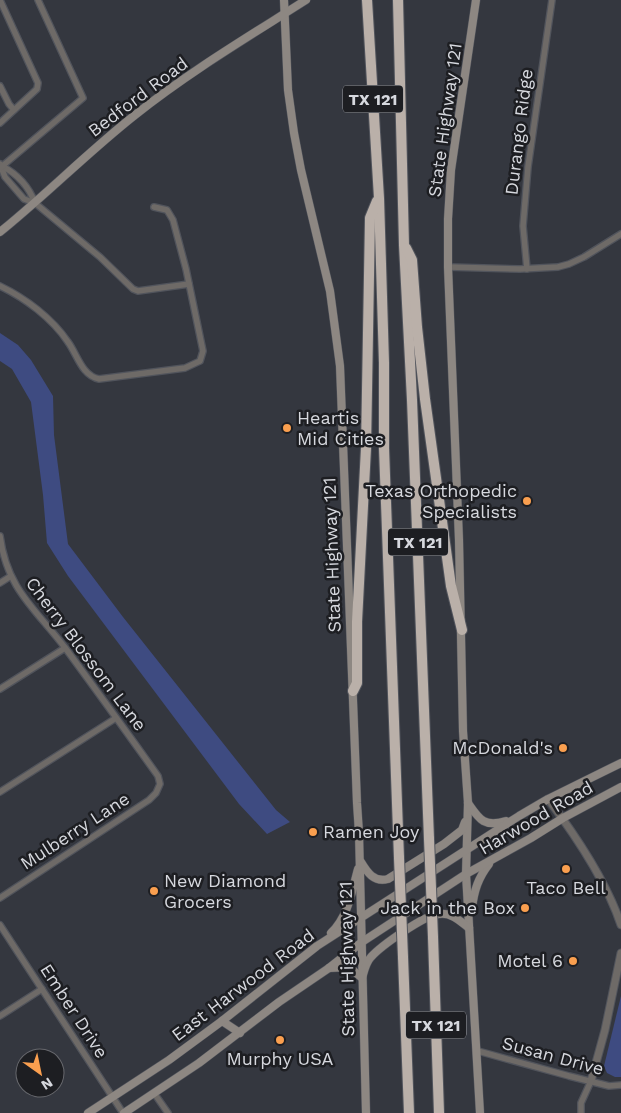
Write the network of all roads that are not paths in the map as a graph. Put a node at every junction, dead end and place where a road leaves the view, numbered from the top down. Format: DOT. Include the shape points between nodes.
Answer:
graph roads {
  1 [pos="0,0"];
  2 [pos="38,0"];
  3 [pos="284,0"];
  4 [pos="306,0"];
  5 [pos="367,0"];
  6 [pos="398,0"];
  7 [pos="476,0"];
  8 [pos="552,0"];
  9 [pos="284,14"];
  10 [pos="0,86"];
  11 [pos="14,110"];
  12 [pos="0,123"];
  13 [pos="1,166"];
  14 [pos="379,198"];
  15 [pos="35,203"];
  16 [pos="154,207"];
  17 [pos="0,232"];
  18 [pos="621,234"];
  19 [pos="404,245"];
  20 [pos="448,268"];
  21 [pos="527,269"];
  22 [pos="189,284"];
  23 [pos="0,286"];
  24 [pos="0,536"];
  25 [pos="10,576"];
  26 [pos="0,583"];
  27 [pos="462,630"];
  28 [pos="65,648"];
  29 [pos="0,689"];
  30 [pos="353,691"];
  31 [pos="116,718"];
  32 [pos="621,763"];
  33 [pos="160,784"];
  34 [pos="621,787"];
  35 [pos="0,792"];
  36 [pos="548,799"];
  37 [pos="468,803"];
  38 [pos="519,816"];
  39 [pos="562,818"];
  40 [pos="466,849"];
  41 [pos="360,860"];
  42 [pos="491,861"];
  43 [pos="466,874"];
  44 [pos="0,898"];
  45 [pos="361,918"];
  46 [pos="621,924"];
  47 [pos="0,925"];
  48 [pos="469,928"];
  49 [pos="362,942"];
  50 [pos="317,946"];
  51 [pos="621,953"];
  52 [pos="329,968"];
  53 [pos="362,978"];
  54 [pos="42,989"];
  55 [pos="0,1016"];
  56 [pos="222,1021"];
  57 [pos="240,1034"];
  58 [pos="478,1051"];
  59 [pos="591,1081"];
  60 [pos="621,1085"];
  61 [pos="154,1093"];
  62 [pos="113,1097"];
  63 [pos="88,1113"];
  64 [pos="124,1113"];
  65 [pos="168,1113"];
  66 [pos="366,1113"];
  67 [pos="409,1113"];
  68 [pos="439,1113"];
  69 [pos="480,1113"];
  70 [pos="581,1113"];
  1 -- 11 [label="street" via="38,83 37,89"];
  2 -- 13 [label="street" via="83,98"];
  3 -- 9 [label="main road, State Highway 121"];
  4 -- 9 [label="main road, Bedford Road"];
  5 -- 14 [label="highway, TX 121"];
  6 -- 19 [label="highway, TX 121"];
  7 -- 20 [label="main road, State Highway 121" via="451,170"];
  8 -- 21 [label="street, Durango Ridge" via="528,167 523,226"];
  9 -- 15 [label="main road, Bedford Road" via="136,114"];
  9 -- 30 [label="main road, State Highway 121" via="294,133 330,291 340,366"];
  10 -- 11 [label="street"];
  11 -- 12 [label="street"];
  13 -- 15 [label="street" via="13,172 31,193"];
  13 -- 15 [label="street" via="24,199"];
  14 -- 30 [label="highway" via="370,218 366,448 357,683"];
  14 -- 67 [label="highway, TX 121, bridge" via="384,448"];
  15 -- 17 [label="main road, Bedford Road"];
  15 -- 22 [label="street" via="133,289"];
  16 -- 22 [label="street" via="167,210 173,220"];
  18 -- 21 [label="street" via="569,264"];
  19 -- 27 [label="highway" via="412,260 427,409 451,586"];
  19 -- 68 [label="highway, TX 121, bridge"];
  20 -- 21 [label="street"];
  20 -- 27 [label="main road, State Highway 121"];
  22 -- 23 [label="street" via="203,351 198,363 185,368 99,379 84,369 68,341 44,316"];
  24 -- 25 [label="street, Cherry Blossom Lane"];
  25 -- 26 [label="street"];
  25 -- 28 [label="street, Cherry Blossom Lane"];
  27 -- 37 [label="main road, State Highway 121" via="463,731"];
  28 -- 29 [label="street"];
  28 -- 31 [label="street, Cherry Blossom Lane"];
  30 -- 41 [label="main road, State Highway 121"];
  31 -- 33 [label="street, Cherry Blossom Lane" via="158,776"];
  31 -- 35 [label="street"];
  32 -- 36 [label="main road, Harwood Road"];
  33 -- 44 [label="street, Mulberry Lane" via="149,800"];
  34 -- 39 [label="main road, Harwood Road"];
  36 -- 38 [label="main road, Harwood Road"];
  36 -- 39 [label="street"];
  37 -- 38 [label="main road" via="478,818 487,823 496,824"];
  37 -- 40 [label="main road, State Highway 121"];
  37 -- 41 [label="main road" via="462,830 388,879 375,878"];
  38 -- 40 [label="main road, Harwood Road"];
  39 -- 42 [label="main road, Harwood Road"];
  39 -- 46 [label="street" via="607,888"];
  40 -- 43 [label="main road, State Highway 121"];
  40 -- 45 [label="main road, East Harwood Road"];
  41 -- 45 [label="main road, State Highway 121"];
  41 -- 50 [label="main road" via="346,910 337,927"];
  42 -- 43 [label="main road, Harwood Road"];
  42 -- 48 [label="main road" via="474,891"];
  43 -- 48 [label="main road, State Highway 121"];
  43 -- 49 [label="main road, East Harwood Road"];
  45 -- 49 [label="main road, State Highway 121"];
  45 -- 50 [label="main road, East Harwood Road"];
  47 -- 54 [label="street, Ember Drive"];
  48 -- 53 [label="main road" via="450,915 438,914 423,920 369,958"];
  48 -- 58 [label="main road, State Highway 121"];
  49 -- 52 [label="main road, East Harwood Road"];
  49 -- 53 [label="main road, State Highway 121"];
  50 -- 56 [label="main road, East Harwood Road"];
  51 -- 59 [label="street"];
  52 -- 53 [label="main road" via="349,967"];
  52 -- 57 [label="main road, East Harwood Road"];
  53 -- 66 [label="main road, State Highway 121"];
  54 -- 55 [label="street"];
  54 -- 62 [label="street, Ember Drive"];
  56 -- 57 [label="main road"];
  56 -- 62 [label="main road, East Harwood Road"];
  57 -- 61 [label="main road, East Harwood Road"];
  58 -- 59 [label="street, Susan Drive"];
  58 -- 69 [label="main road, State Highway 121"];
  59 -- 60 [label="street, Susan Drive" via="609,1086"];
  59 -- 70 [label="street"];
  61 -- 64 [label="main road, East Harwood Road"];
  61 -- 65 [label="street"];
  62 -- 63 [label="main road, East Harwood Road"];
  62 -- 64 [label="street, Ember Drive"];
}
